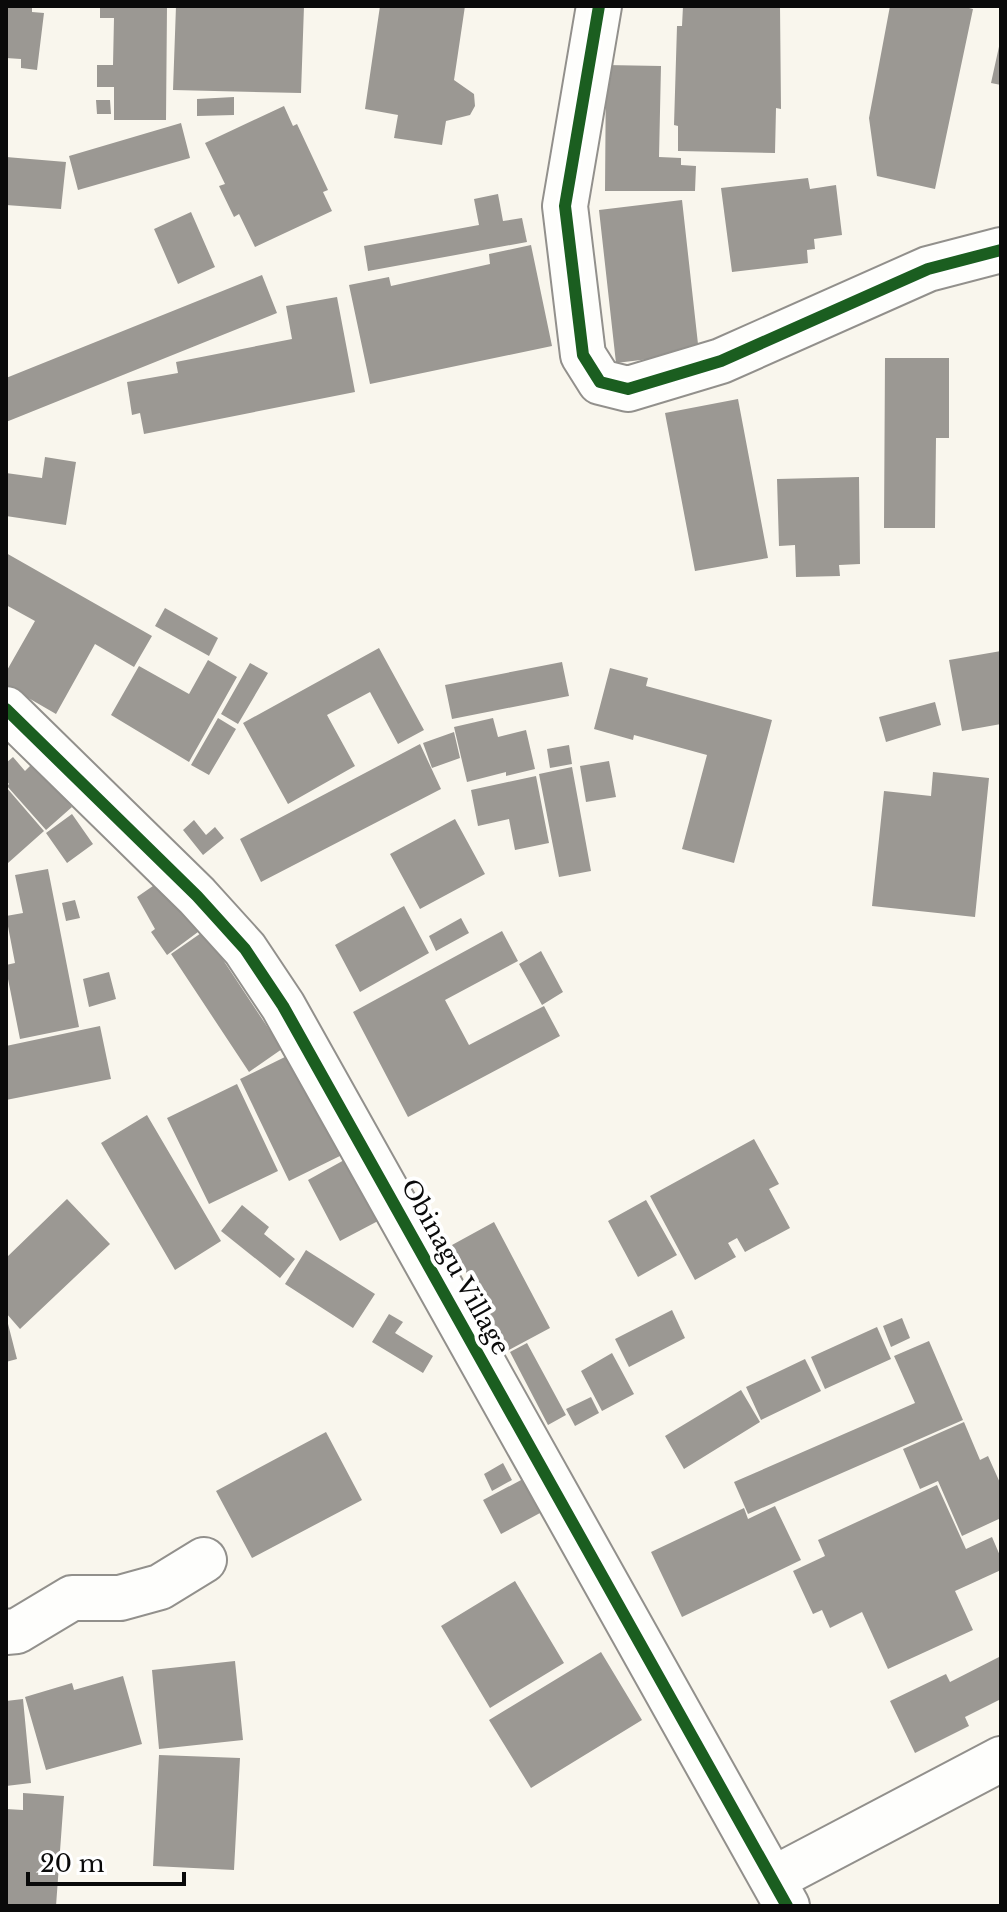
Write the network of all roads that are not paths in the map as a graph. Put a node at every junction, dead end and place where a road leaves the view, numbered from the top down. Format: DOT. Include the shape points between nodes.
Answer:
graph roads {
  1 [pos="599,6"];
  2 [pos="1001,250"];
  3 [pos="6,709"];
  4 [pos="204,1560"];
  5 [pos="6,1632"];
  6 [pos="1001,1759"];
  7 [pos="780,1893"];
  1 -- 2 [label="street" via="565,206 583,355 600,382 628,389 721,361 928,269"];
  3 -- 7 [label="street, Obinagu Village" via="197,896 245,949 283,1006"];
  4 -- 5 [label="street" via="160,1587 120,1598 72,1598 17,1631"];
  6 -- 7 [label="street"];
}
